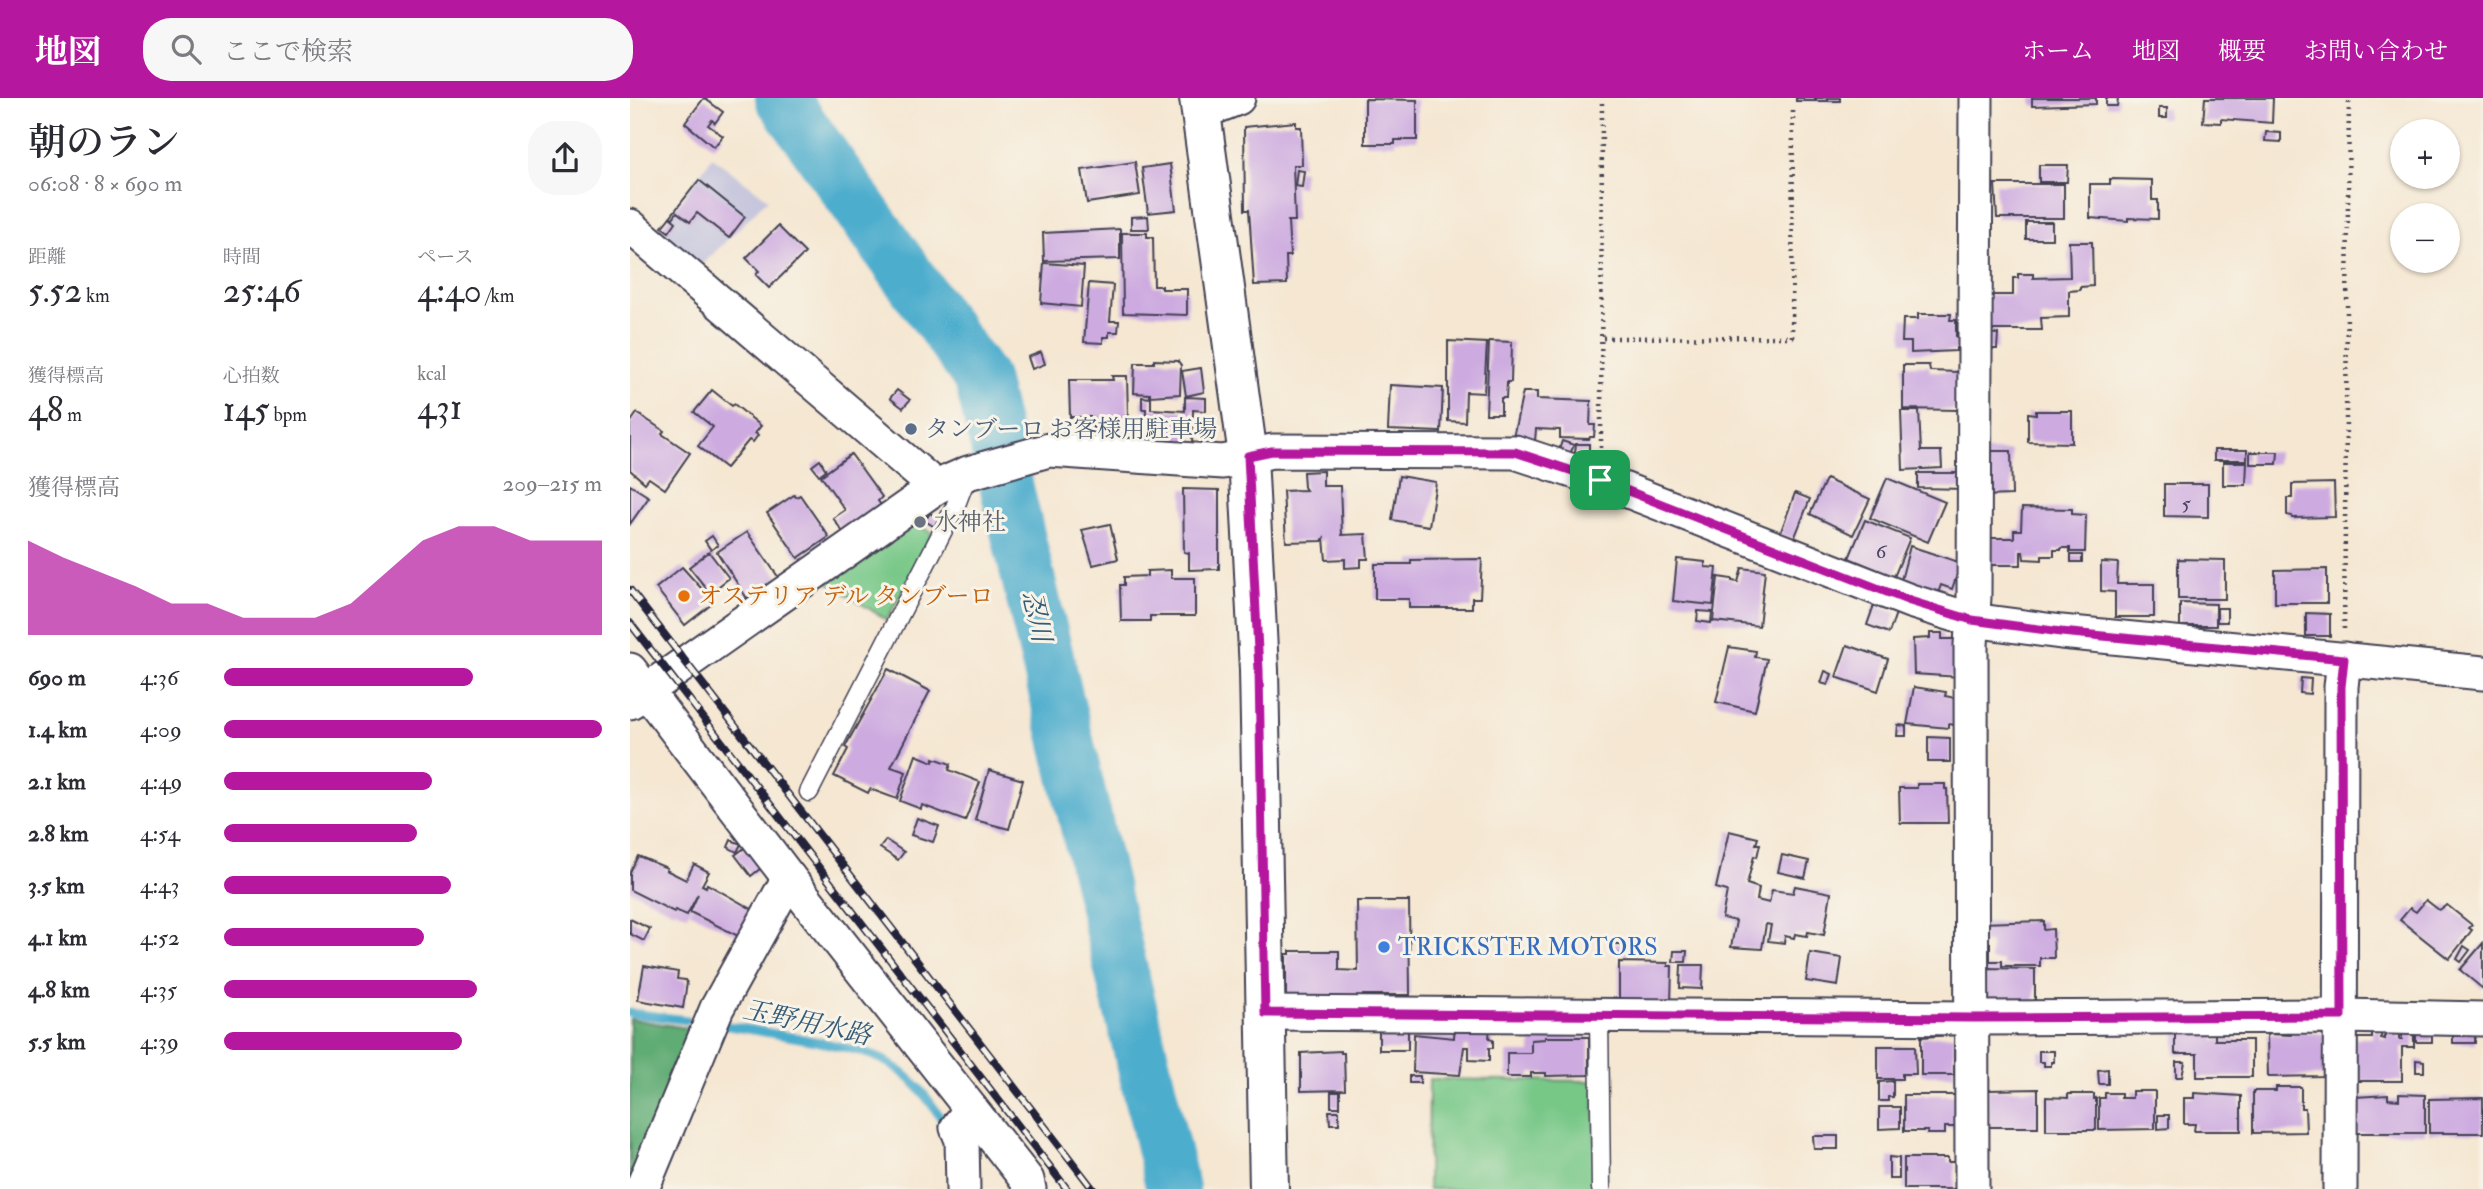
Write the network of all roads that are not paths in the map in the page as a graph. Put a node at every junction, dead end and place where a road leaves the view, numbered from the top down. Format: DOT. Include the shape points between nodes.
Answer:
graph roads {
  1 [pos="1238,98"];
  2 [pos="1976,98"];
  3 [pos="1199,106"];
  4 [pos="630,226"];
  5 [pos="1248,456"];
  6 [pos="968,473"];
  7 [pos="936,487"];
  8 [pos="1972,620"];
  9 [pos="2344,659"];
  10 [pos="2483,673"];
  11 [pos="635,687"];
  12 [pos="809,792"];
  13 [pos="789,878"];
  14 [pos="1265,1013"];
  15 [pos="1599,1015"];
  16 [pos="2342,1016"];
  17 [pos="1973,1018"];
  18 [pos="2483,1019"];
  19 [pos="971,1109"];
  20 [pos="642,1189"];
  21 [pos="964,1189"];
  22 [pos="1028,1189"];
  23 [pos="1269,1189"];
  24 [pos="1601,1189"];
  25 [pos="1972,1189"];
  26 [pos="2340,1189"];
  1 -- 3 [label="street"];
  2 -- 8 [label="street"];
  3 -- 5 [label="street"];
  4 -- 7 [label="street"];
  5 -- 6 [label="street" via="1223,462 1049,450"];
  5 -- 8 [label="street" via="1272,451 1515,452 1600,480 1910,601"];
  5 -- 14 [label="street" via="1259,670"];
  6 -- 7 [label="street"];
  6 -- 12 [label="lane" via="956,507"];
  7 -- 11 [label="street"];
  8 -- 9 [label="street"];
  8 -- 17 [label="street"];
  9 -- 10 [label="street"];
  9 -- 16 [label="street"];
  11 -- 13 [label="street"];
  13 -- 19 [label="street"];
  13 -- 20 [label="street" via="717,1007"];
  14 -- 15 [label="street"];
  14 -- 23 [label="street"];
  15 -- 17 [label="street"];
  15 -- 24 [label="lane"];
  16 -- 17 [label="street"];
  16 -- 18 [label="street"];
  16 -- 26 [label="street"];
  17 -- 25 [label="street"];
  19 -- 21 [label="street" via="957,1128 962,1140"];
  19 -- 22 [label="street" via="1027,1180"];
}
